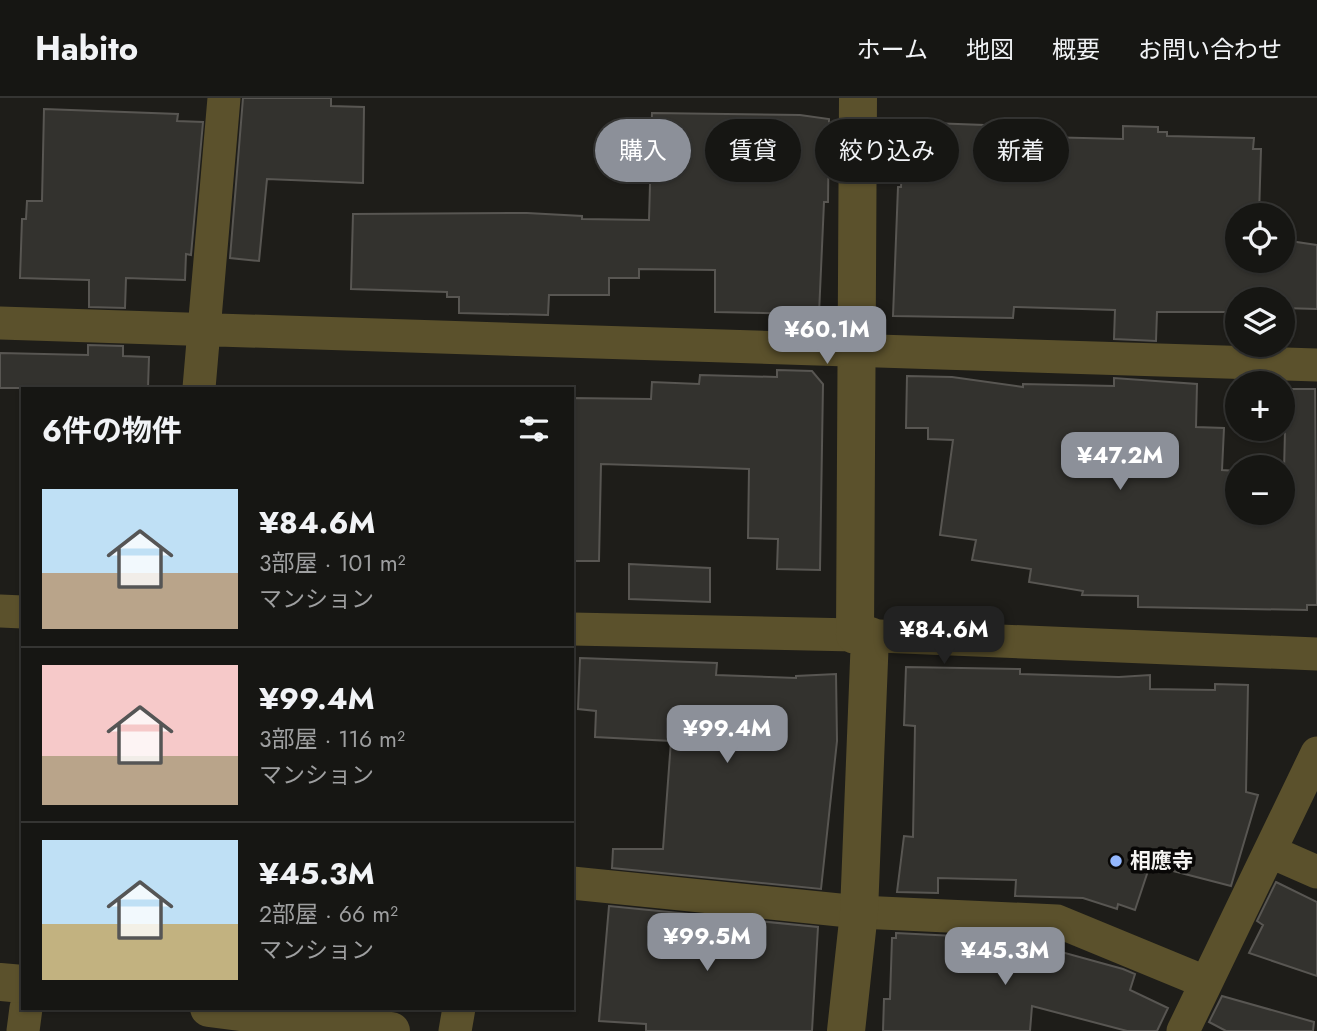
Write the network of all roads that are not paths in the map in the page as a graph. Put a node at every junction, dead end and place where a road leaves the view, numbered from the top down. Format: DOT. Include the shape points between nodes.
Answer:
graph roads {
  1 [pos="224,98"];
  2 [pos="858,98"];
  3 [pos="0,323"];
  4 [pos="204,327"];
  5 [pos="857,351"];
  6 [pos="1317,365"];
  7 [pos="199,387"];
  8 [pos="0,611"];
  9 [pos="21,612"];
  10 [pos="574,629"];
  11 [pos="862,636"];
  12 [pos="1317,654"];
  13 [pos="1317,752"];
  14 [pos="1270,852"];
  15 [pos="1317,872"];
  16 [pos="574,883"];
  17 [pos="859,912"];
  18 [pos="0,982"];
  19 [pos="1205,982"];
  20 [pos="21,984"];
  21 [pos="26,1010"];
  22 [pos="225,1010"];
  23 [pos="458,1010"];
  24 [pos="23,1031"];
  25 [pos="391,1031"];
  26 [pos="455,1031"];
  27 [pos="846,1031"];
  28 [pos="1183,1031"];
  1 -- 4 [label="street"];
  2 -- 5 [label="street"];
  3 -- 4 [label="street"];
  4 -- 5 [label="street"];
  4 -- 7 [label="street"];
  5 -- 6 [label="street"];
  5 -- 11 [label="street"];
  8 -- 9 [label="street"];
  10 -- 11 [label="street"];
  11 -- 12 [label="street"];
  11 -- 17 [label="street"];
  13 -- 14 [label="street"];
  14 -- 15 [label="street"];
  14 -- 19 [label="street"];
  16 -- 17 [label="street"];
  17 -- 19 [label="street" via="1057,921"];
  17 -- 27 [label="street"];
  18 -- 20 [label="street"];
  19 -- 28 [label="street"];
  21 -- 24 [label="street"];
  22 -- 25 [label="street"];
  23 -- 26 [label="street"];
}
